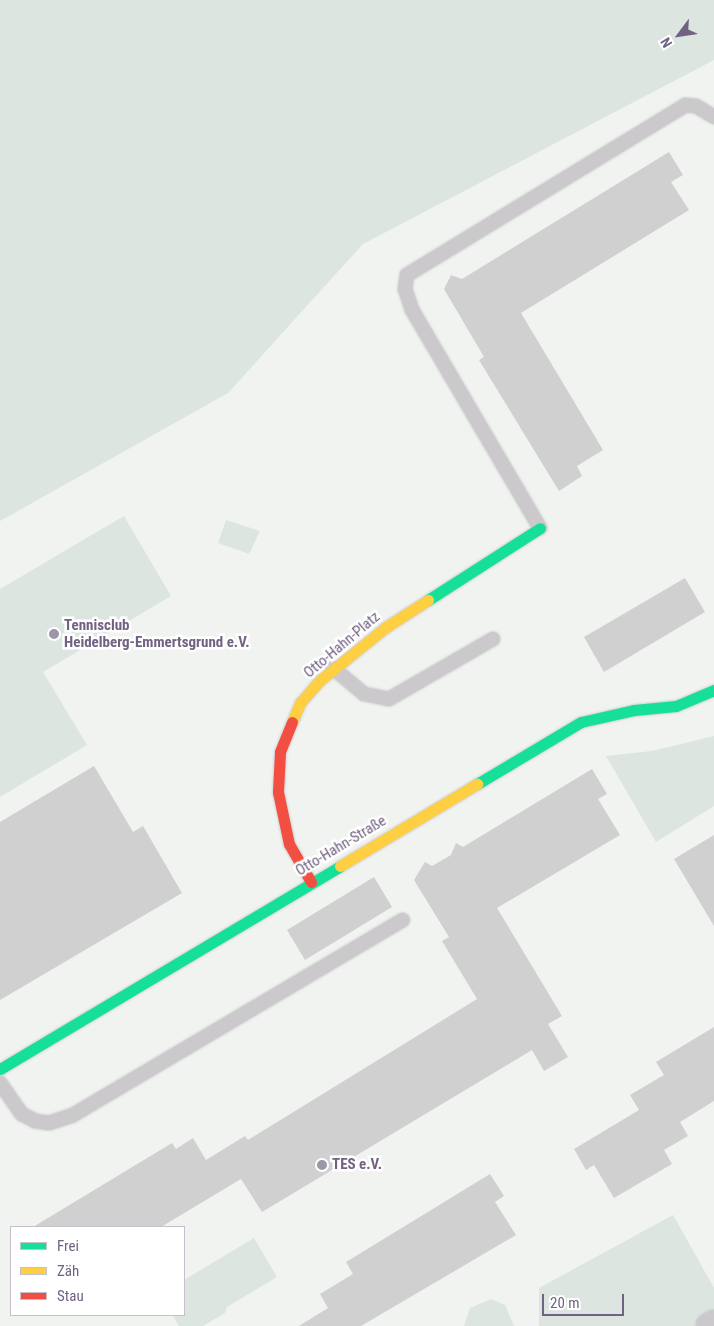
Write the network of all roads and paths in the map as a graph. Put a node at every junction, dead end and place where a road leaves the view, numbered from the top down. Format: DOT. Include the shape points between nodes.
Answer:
graph roads {
  1 [pos="714,117"];
  2 [pos="540,528"];
  3 [pos="494,639"];
  4 [pos="333,668"];
  5 [pos="714,690"];
  6 [pos="310,882"];
  7 [pos="403,920"];
  8 [pos="0,1070"];
  9 [pos="0,1083"];
  1 -- 2 [label="lane" via="696,106 684,105 407,275 405,289 412,310"];
  2 -- 4 [label="street, Otto-Hahn-Platz" via="386,626"];
  3 -- 4 [label="lane" via="389,699 364,694"];
  4 -- 6 [label="street, Otto-Hahn-Platz" via="300,703 285,736 278,765 280,814 290,844"];
  5 -- 6 [label="street, Otto-Hahn-Straße" via="676,706 634,710 581,722"];
  6 -- 8 [label="street, Otto-Hahn-Straße"];
  7 -- 9 [label="lane" via="74,1115 49,1122 35,1121 22,1114"];
}
